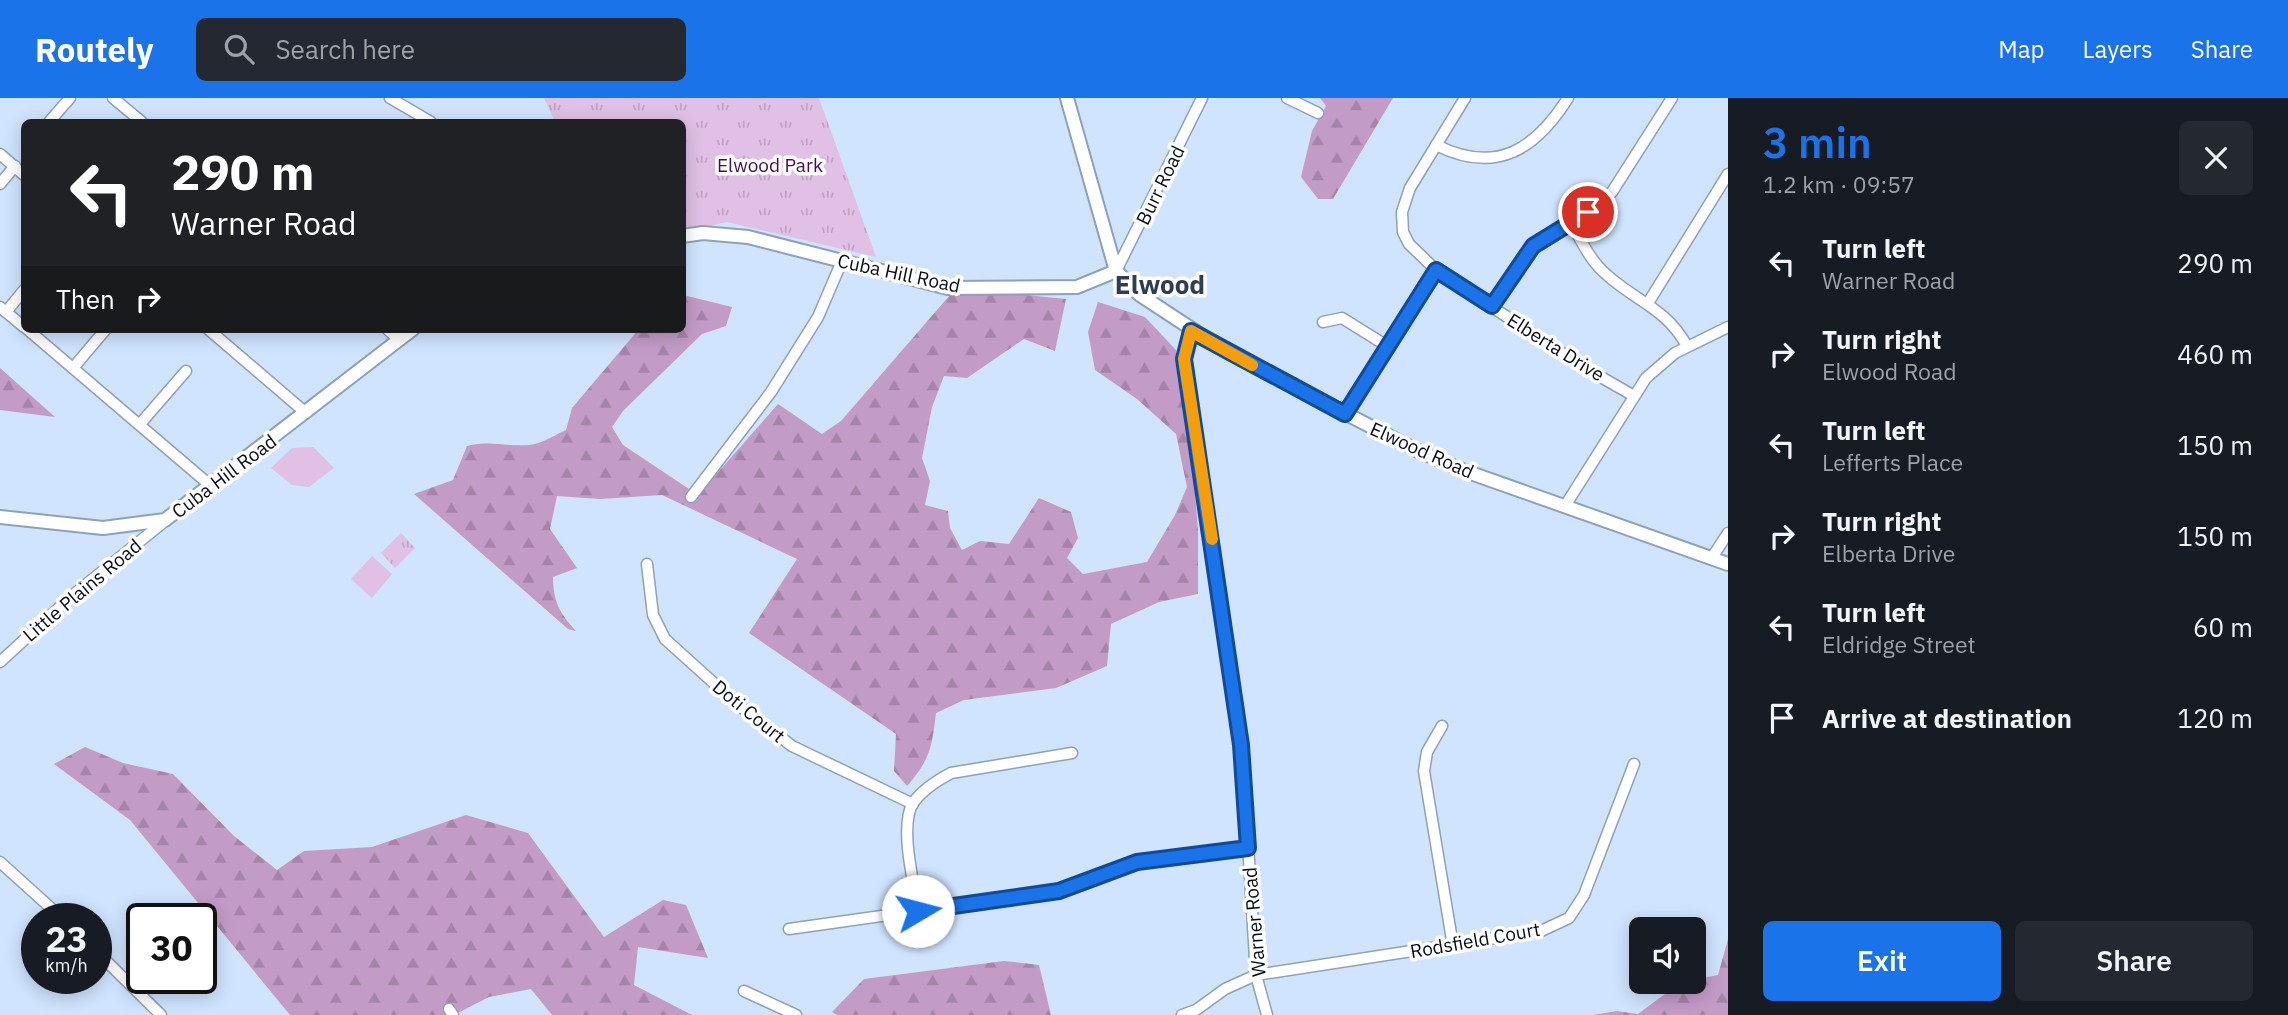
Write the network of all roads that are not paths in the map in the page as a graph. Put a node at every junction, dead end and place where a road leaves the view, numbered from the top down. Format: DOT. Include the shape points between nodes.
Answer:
graph roads {
  1 [pos="70,98"];
  2 [pos="113,98"];
  3 [pos="390,98"];
  4 [pos="1067,98"];
  5 [pos="1202,98"];
  6 [pos="1287,98"];
  7 [pos="1465,98"];
  8 [pos="1568,98"];
  9 [pos="1672,98"];
  10 [pos="1318,113"];
  11 [pos="52,119"];
  12 [pos="138,119"];
  13 [pos="426,119"];
  14 [pos="1436,145"];
  15 [pos="0,155"];
  16 [pos="15,166"];
  17 [pos="21,172"];
  18 [pos="1728,174"];
  19 [pos="0,184"];
  20 [pos="1570,221"];
  21 [pos="686,235"];
  22 [pos="842,261"];
  23 [pos="1436,270"];
  24 [pos="1116,271"];
  25 [pos="21,293"];
  26 [pos="1648,303"];
  27 [pos="1492,306"];
  28 [pos="3,310"];
  29 [pos="1323,322"];
  30 [pos="21,324"];
  31 [pos="1728,327"];
  32 [pos="1191,331"];
  33 [pos="32,333"];
  34 [pos="103,333"];
  35 [pos="213,333"];
  36 [pos="391,333"];
  37 [pos="407,333"];
  38 [pos="398,339"];
  39 [pos="1387,346"];
  40 [pos="1687,346"];
  41 [pos="74,368"];
  42 [pos="186,371"];
  43 [pos="1634,396"];
  44 [pos="306,413"];
  45 [pos="1345,414"];
  46 [pos="140,424"];
  47 [pos="211,486"];
  48 [pos="691,497"];
  49 [pos="1565,506"];
  50 [pos="0,516"];
  51 [pos="165,520"];
  52 [pos="1728,533"];
  53 [pos="1711,559"];
  54 [pos="647,564"];
  55 [pos="1728,564"];
  56 [pos="0,662"];
  57 [pos="1442,726"];
  58 [pos="1072,753"];
  59 [pos="1634,764"];
  60 [pos="913,804"];
  61 [pos="1248,848"];
  62 [pos="0,862"];
  63 [pos="45,903"];
  64 [pos="918,911"];
  65 [pos="789,929"];
  66 [pos="1453,946"];
  67 [pos="112,967"];
  68 [pos="1256,975"];
  69 [pos="744,991"];
  70 [pos="161,1015"];
  71 [pos="796,1015"];
  72 [pos="1182,1015"];
  73 [pos="1267,1015"];
  1 -- 11 [label="street"];
  2 -- 12 [label="street"];
  3 -- 13 [label="street"];
  4 -- 24 [label="main road, Elwood Road"];
  5 -- 24 [label="street, Burr Road"];
  6 -- 10 [label="street"];
  7 -- 14 [label="street, Elberta Drive"];
  8 -- 14 [label="street" via="1546,131 1503,156 1469,158"];
  9 -- 20 [label="street" via="1612,192"];
  14 -- 23 [label="street, Elberta Drive" via="1410,188 1402,212 1409,244"];
  15 -- 16 [label="street"];
  16 -- 17 [label="street"];
  16 -- 19 [label="street"];
  18 -- 26 [label="street"];
  20 -- 26 [label="street" via="1607,276"];
  20 -- 27 [label="street" via="1533,246"];
  21 -- 22 [label="main road, Cuba Hill Road" via="748,237"];
  22 -- 24 [label="main road, Cuba Hill Road" via="948,288 1077,288"];
  22 -- 48 [label="street" via="818,317 771,393"];
  23 -- 27 [label="street, Elberta Drive"];
  23 -- 39 [label="street"];
  24 -- 32 [label="main road, Elwood Road" via="1140,295"];
  25 -- 28 [label="street"];
  26 -- 40 [label="street" via="1671,321"];
  27 -- 43 [label="street, Elberta Drive"];
  28 -- 30 [label="street"];
  29 -- 39 [label="street" via="1342,318"];
  31 -- 40 [label="street"];
  32 -- 45 [label="main road, Elwood Road"];
  32 -- 61 [label="street, Warner Road" via="1184,359 1241,745"];
  33 -- 41 [label="street"];
  34 -- 41 [label="street"];
  35 -- 44 [label="street"];
  36 -- 38 [label="street"];
  37 -- 38 [label="main road, Cuba Hill Road"];
  38 -- 44 [label="main road, Cuba Hill Road"];
  39 -- 45 [label="street"];
  40 -- 43 [label="street" via="1661,363"];
  41 -- 46 [label="street"];
  42 -- 46 [label="street"];
  43 -- 49 [label="street"];
  44 -- 47 [label="main road, Cuba Hill Road"];
  45 -- 49 [label="main road, Elwood Road" via="1428,456"];
  46 -- 47 [label="street"];
  47 -- 51 [label="main road, Cuba Hill Road"];
  49 -- 53 [label="main road, Elwood Road"];
  50 -- 51 [label="main road, Cuba Hill Road" via="103,528"];
  51 -- 56 [label="street, Little Plains Road"];
  52 -- 53 [label="street"];
  53 -- 55 [label="main road, Elwood Road"];
  54 -- 60 [label="street, Doti Court" via="653,615 665,639 737,704 792,746"];
  57 -- 66 [label="street" via="1427,752 1424,771"];
  58 -- 60 [label="street" via="951,773"];
  59 -- 66 [label="street, Rodsfield Court" via="1584,895 1569,918 1541,931"];
  60 -- 64 [label="street" via="907,827"];
  61 -- 64 [label="street" via="1137,862 1059,891"];
  61 -- 68 [label="street, Warner Road"];
  62 -- 63 [label="street"];
  64 -- 65 [label="street"];
  66 -- 68 [label="street, Rodsfield Court"];
  67 -- 70 [label="street"];
  68 -- 72 [label="street, Rodsfield Court"];
  68 -- 73 [label="street, Warner Road"];
  69 -- 71 [label="street"];
}
